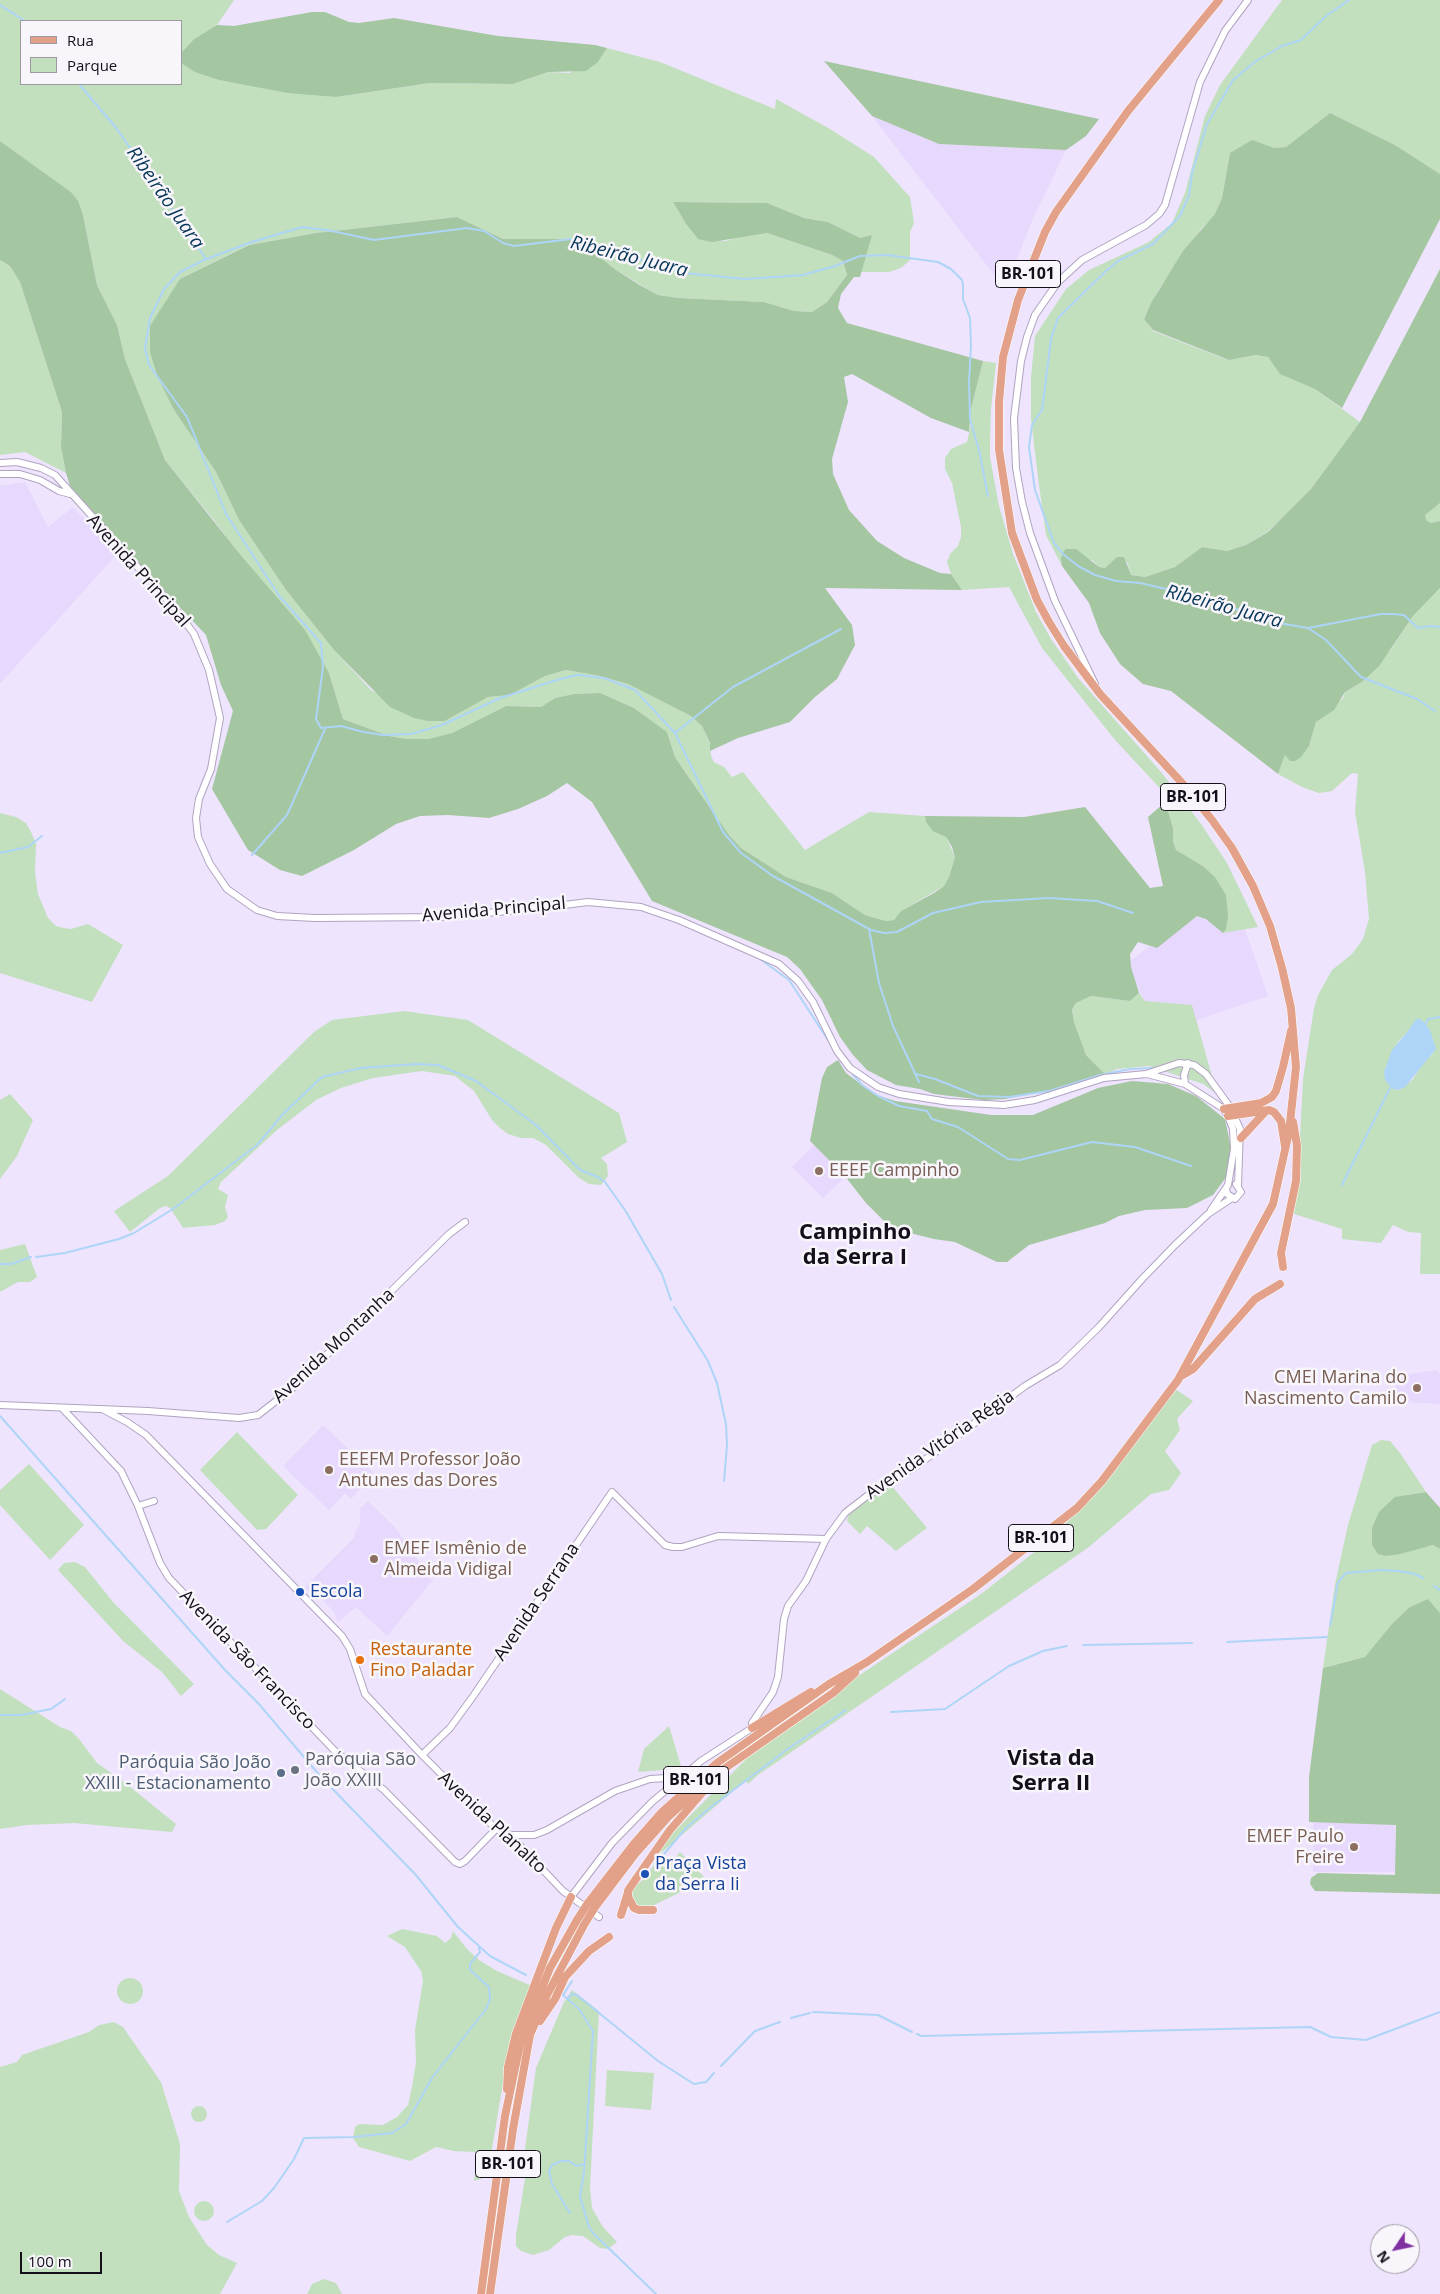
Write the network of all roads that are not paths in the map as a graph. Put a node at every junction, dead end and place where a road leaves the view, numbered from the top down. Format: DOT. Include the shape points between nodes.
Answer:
graph roads {
  1 [pos="1219,0"];
  2 [pos="1248,0"];
  3 [pos="0,463"];
  4 [pos="0,474"];
  5 [pos="70,494"];
  6 [pos="1100,694"];
  7 [pos="1293,1024"];
  8 [pos="1188,1063"];
  9 [pos="1146,1074"];
  10 [pos="1185,1084"];
  11 [pos="1227,1108"];
  12 [pos="1266,1111"];
  13 [pos="1232,1116"];
  14 [pos="1291,1117"];
  15 [pos="1241,1138"];
  16 [pos="1286,1153"];
  17 [pos="1227,1186"];
  18 [pos="1238,1186"];
  19 [pos="1232,1198"];
  20 [pos="1208,1214"];
  21 [pos="465,1222"];
  22 [pos="1284,1268"];
  23 [pos="1280,1284"];
  24 [pos="1181,1376"];
  25 [pos="0,1405"];
  26 [pos="63,1409"];
  27 [pos="104,1410"];
  28 [pos="154,1501"];
  29 [pos="138,1506"];
  30 [pos="826,1539"];
  31 [pos="867,1662"];
  32 [pos="829,1684"];
  33 [pos="752,1728"];
  34 [pos="422,1755"];
  35 [pos="721,1770"];
  36 [pos="670,1786"];
  37 [pos="496,1829"];
  38 [pos="510,1835"];
  39 [pos="534,1835"];
  40 [pos="521,1846"];
  41 [pos="629,1890"];
  42 [pos="571,1897"];
  43 [pos="591,1905"];
  44 [pos="653,1910"];
  45 [pos="621,1914"];
  46 [pos="599,1917"];
  47 [pos="581,1922"];
  48 [pos="609,1937"];
  49 [pos="540,1990"];
  50 [pos="530,2035"];
  51 [pos="481,2294"];
  52 [pos="490,2294"];
  1 -- 6 [label="main road, BR-101" via="1128,111 1056,212 1018,300 1003,357 999,450 1012,533 1049,622"];
  2 -- 6 [label="street" via="1225,32 1200,82 1159,214 1146,225 1089,255 1058,282 1035,315 1021,361 1014,418 1016,468 1022,502 1030,533 1056,601"];
  3 -- 5 [label="street, Avenida Principal" via="17,462 41,468 62,482"];
  4 -- 5 [label="street, Avenida Principal" via="26,476"];
  5 -- 9 [label="street, Avenida Principal" via="178,612 194,634 205,658 220,718 211,770 199,799 198,837 210,864 227,889 258,910 277,916 316,918 443,917 588,902 641,907 779,964 798,981 813,1002 837,1051 850,1068 878,1086 899,1094 997,1106 1034,1100 1104,1078"];
  6 -- 7 [label="main road, BR-101" via="1183,784 1232,848 1270,926"];
  7 -- 11 [label="main road" via="1272,1097 1261,1103"];
  7 -- 14 [label="main road, BR-101" via="1296,1066"];
  8 -- 9 [label="street, Avenida Principal" via="1165,1066"];
  8 -- 10 [label="street"];
  8 -- 11 [label="street" via="1206,1074"];
  9 -- 10 [label="street, Avenida Principal"];
  10 -- 11 [label="street, Avenida Principal"];
  11 -- 13 [label="street"];
  12 -- 13 [label="main road"];
  12 -- 15 [label="main road"];
  12 -- 16 [label="main road" via="1274,1112 1281,1121"];
  13 -- 15 [label="street"];
  13 -- 17 [label="street" via="1234,1149"];
  14 -- 16 [label="main road, BR-101"];
  14 -- 22 [label="main road" via="1297,1145 1297,1166 1281,1253"];
  15 -- 18 [label="street"];
  16 -- 24 [label="main road, BR-101" via="1268,1217"];
  17 -- 18 [label="street"];
  17 -- 19 [label="street" via="1227,1194"];
  17 -- 20 [label="street, Avenida Vitória Régia"];
  18 -- 19 [label="street" via="1240,1195"];
  19 -- 20 [label="street, Avenida Vitória Régia"];
  20 -- 30 [label="street, Avenida Vitória Régia" via="1060,1365 1025,1386 915,1467 866,1496 845,1513"];
  21 -- 27 [label="street, Avenida Montanha" via="294,1387 258,1415 239,1418"];
  23 -- 24 [label="main road" via="1255,1299 1193,1369"];
  24 -- 31 [label="main road, BR-101" via="1102,1481 1077,1508 973,1589"];
  25 -- 26 [label="street, Avenida Montanha"];
  26 -- 27 [label="street, Avenida Montanha"];
  26 -- 29 [label="street, Avenida São Francisco" via="121,1471"];
  27 -- 34 [label="street, Avenida Planalto" via="146,1435 342,1636 350,1649 365,1694"];
  28 -- 29 [label="street"];
  29 -- 37 [label="street, Avenida São Francisco" via="169,1578 334,1750 384,1790 455,1862 465,1862"];
  30 -- 33 [label="street, Avenida Vitória Régia" via="806,1581 788,1606 778,1677"];
  30 -- 34 [label="street, Avenida Serrana" via="718,1536 682,1547 665,1545 612,1492 474,1695 450,1728"];
  31 -- 32 [label="main road, BR-101"];
  31 -- 35 [label="main road, BR-101" via="833,1694"];
  32 -- 33 [label="main road" via="802,1696"];
  32 -- 43 [label="main road, BR-101" via="688,1787 639,1838"];
  33 -- 36 [label="street" via="701,1761"];
  34 -- 37 [label="street, Avenida Planalto"];
  35 -- 41 [label="main road" via="708,1790 670,1830"];
  35 -- 43 [label="main road, BR-101" via="668,1817"];
  36 -- 39 [label="street" via="670,1781 660,1778 620,1789"];
  36 -- 42 [label="street" via="612,1843"];
  37 -- 38 [label="street, Avenida Planalto"];
  38 -- 39 [label="street"];
  38 -- 40 [label="street, Avenida Planalto"];
  39 -- 40 [label="street"];
  40 -- 42 [label="street, Avenida Planalto"];
  41 -- 44 [label="main road" via="628,1897 634,1908"];
  41 -- 45 [label="main road"];
  42 -- 46 [label="street, Avenida Planalto"];
  42 -- 49 [label="main road" via="542,1963"];
  43 -- 47 [label="main road, BR-101, bridge"];
  47 -- 49 [label="main road, BR-101" via="550,1968"];
  47 -- 49 [label="main road, BR-101" via="558,1973"];
  48 -- 50 [label="main road" via="589,1951 565,1977 555,1999"];
  49 -- 50 [label="main road, BR-101"];
  49 -- 51 [label="main road, BR-101" via="522,2040 505,2116"];
  50 -- 52 [label="main road, BR-101" via="512,2129"];
}
